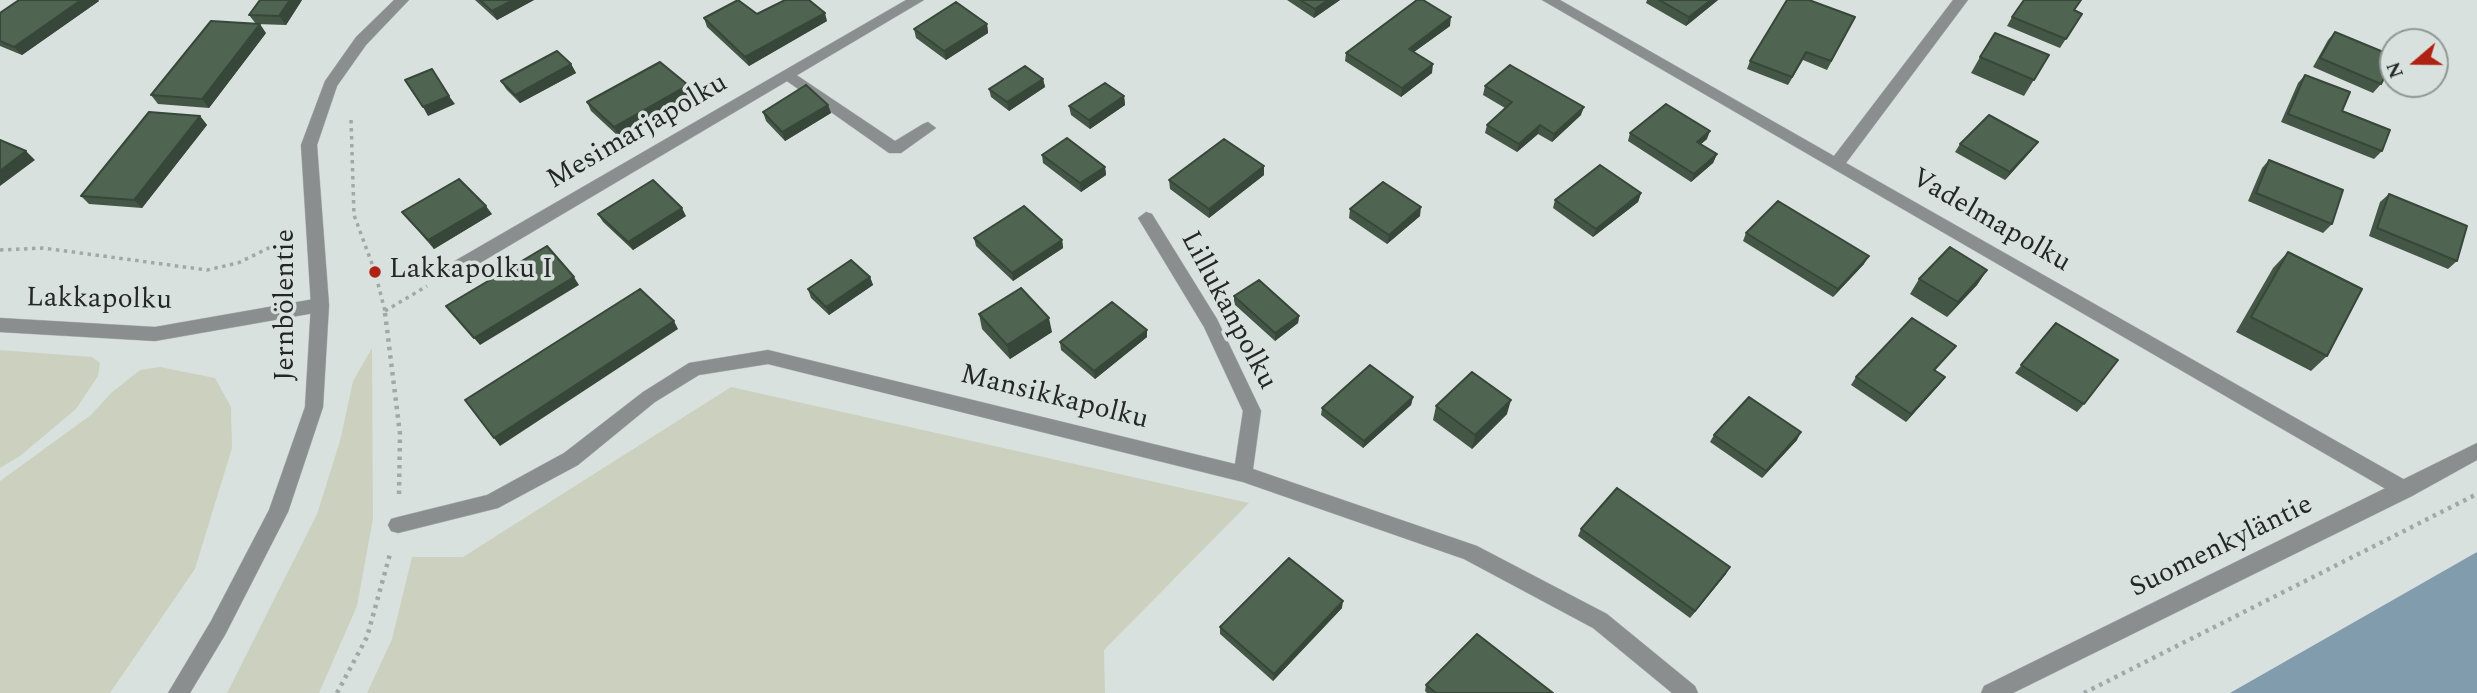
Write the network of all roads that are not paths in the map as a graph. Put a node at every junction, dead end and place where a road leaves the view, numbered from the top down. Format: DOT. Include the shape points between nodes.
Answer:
graph roads {
  1 [pos="402,0"];
  2 [pos="917,0"];
  3 [pos="1549,0"];
  4 [pos="1961,0"];
  5 [pos="789,75"];
  6 [pos="928,128"];
  7 [pos="1836,164"];
  8 [pos="1146,218"];
  9 [pos="452,271"];
  10 [pos="320,305"];
  11 [pos="0,325"];
  12 [pos="2477,451"];
  13 [pos="1243,474"];
  14 [pos="2405,490"];
  15 [pos="398,525"];
  16 [pos="178,693"];
  17 [pos="1688,693"];
  18 [pos="1991,693"];
  1 -- 10 [label="street, Jernbölentie" via="361,41 330,85 309,145"];
  2 -- 5 [label="street, Mesimarjapolku"];
  3 -- 7 [label="street, Vadelmapolku"];
  4 -- 7 [label="street"];
  5 -- 6 [label="street" via="895,149"];
  5 -- 9 [label="street, Mesimarjapolku"];
  7 -- 14 [label="street, Vadelmapolku"];
  8 -- 13 [label="street, Lillukanpolku" via="1211,324 1252,411"];
  10 -- 11 [label="street, Lakkapolku" via="155,334"];
  10 -- 16 [label="street, Jernbölentie" via="314,407 278,512 218,628"];
  12 -- 14 [label="street, Suomenkyläntie"];
  13 -- 15 [label="street, Mansikkapolku" via="768,357 695,368 649,397 571,459 491,502"];
  13 -- 17 [label="street, Mansikkapolku" via="1470,552 1600,621"];
  14 -- 18 [label="street, Suomenkyläntie"];
}
